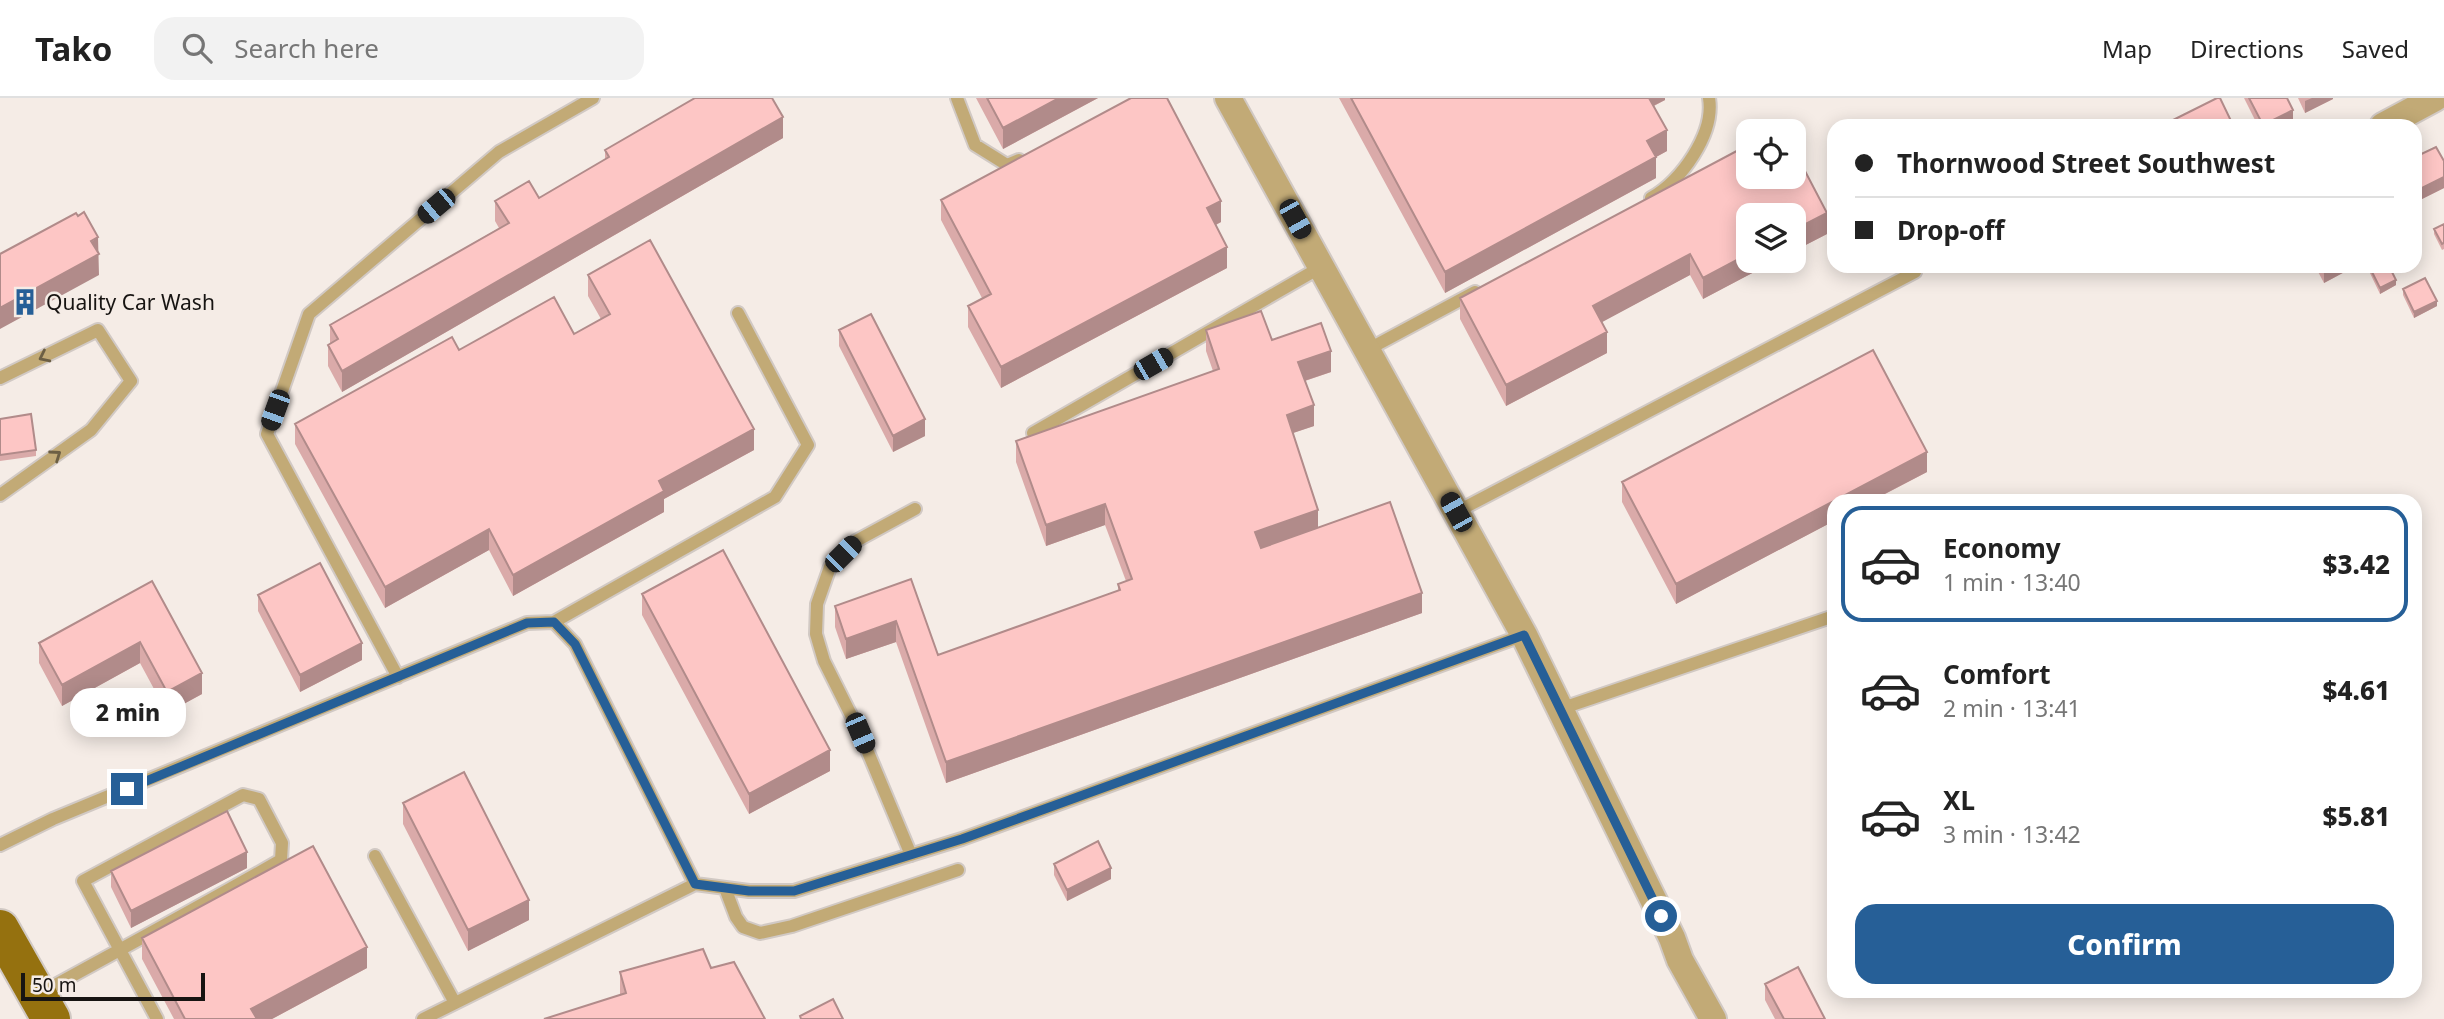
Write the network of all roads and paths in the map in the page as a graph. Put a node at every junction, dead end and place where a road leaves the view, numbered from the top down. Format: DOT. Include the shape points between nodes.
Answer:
graph roads {
  1 [pos="593,98"];
  2 [pos="957,98"];
  3 [pos="1228,98"];
  4 [pos="1709,98"];
  5 [pos="2435,98"];
  6 [pos="2396,119"];
  7 [pos="1030,154"];
  8 [pos="1643,203"];
  9 [pos="1321,267"];
  10 [pos="1912,273"];
  11 [pos="1484,288"];
  12 [pos="738,313"];
  13 [pos="1367,349"];
  14 [pos="0,378"];
  15 [pos="1033,433"];
  16 [pos="0,495"];
  17 [pos="915,509"];
  18 [pos="1456,512"];
  19 [pos="1827,618"];
  20 [pos="554,622"];
  21 [pos="1524,635"];
  22 [pos="398,677"];
  23 [pos="1560,709"];
  24 [pos="0,845"];
  25 [pos="911,855"];
  26 [pos="375,856"];
  27 [pos="958,870"];
  28 [pos="695,884"];
  29 [pos="725,888"];
  30 [pos="0,929"];
  31 [pos="120,950"];
  32 [pos="454,1003"];
  33 [pos="44,1007"];
  34 [pos="157,1019"];
  35 [pos="423,1019"];
  36 [pos="1713,1019"];
  1 -- 22 [label="lane" via="499,152 309,314 267,434"];
  2 -- 7 [label="lane" via="975,145 1007,165"];
  3 -- 9 [label="street"];
  4 -- 8 [label="lane" via="1697,149 1663,192"];
  5 -- 6 [label="street"];
  9 -- 13 [label="street"];
  9 -- 15 [label="lane"];
  10 -- 18 [label="lane"];
  11 -- 13 [label="lane"];
  12 -- 20 [label="lane" via="808,445 775,497"];
  13 -- 18 [label="street"];
  16 -- 14 [label="lane, one-way" via="91,430 131,381 98,330"];
  17 -- 25 [label="lane" via="856,541 830,567 817,604 816,634"];
  18 -- 21 [label="street"];
  19 -- 23 [label="lane"];
  20 -- 22 [label="lane" via="527,623"];
  20 -- 28 [label="lane" via="575,644"];
  21 -- 23 [label="street"];
  21 -- 25 [label="lane"];
  22 -- 24 [label="lane"];
  23 -- 36 [label="street"];
  25 -- 29 [label="lane" via="794,891"];
  26 -- 32 [label="lane"];
  27 -- 29 [label="lane" via="760,933 743,928"];
  28 -- 29 [label="lane"];
  28 -- 32 [label="lane"];
  30 -- 33 [label="main road"];
  31 -- 31 [label="lane" via="281,860 282,843 260,799 243,795 83,881"];
  31 -- 33 [label="lane"];
  31 -- 34 [label="lane"];
  32 -- 35 [label="lane"];
}
